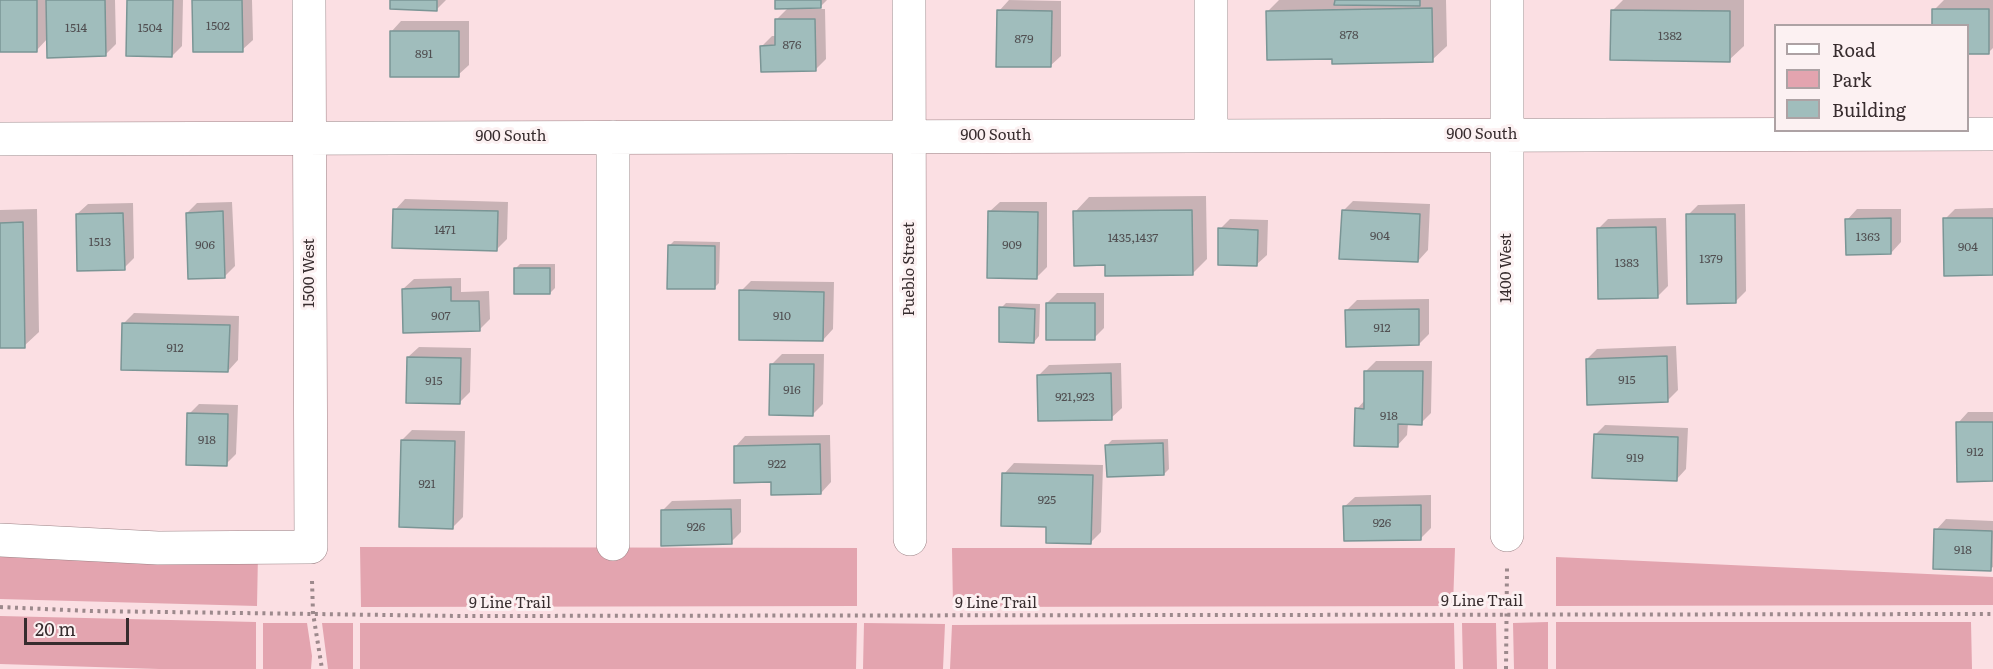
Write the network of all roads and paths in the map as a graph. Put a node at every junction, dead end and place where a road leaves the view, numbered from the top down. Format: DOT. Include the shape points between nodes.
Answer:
graph roads {
  1 [pos="309,0"];
  2 [pos="909,0"];
  3 [pos="1211,0"];
  4 [pos="1507,0"];
  5 [pos="1993,134"];
  6 [pos="1507,135"];
  7 [pos="909,136"];
  8 [pos="1211,136"];
  9 [pos="612,137"];
  10 [pos="309,138"];
  11 [pos="0,139"];
  12 [pos="1507,535"];
  13 [pos="910,538"];
  14 [pos="0,540"];
  15 [pos="613,544"];
  16 [pos="311,547"];
  17 [pos="0,607"];
  18 [pos="313,614"];
  19 [pos="1993,614"];
  20 [pos="1506,615"];
  21 [pos="322,669"];
  22 [pos="1506,669"];
  1 -- 10 [label="street, 1500 West"];
  2 -- 7 [label="street, Pueblo Street"];
  3 -- 8 [label="street"];
  4 -- 6 [label="street, 1400 West"];
  5 -- 6 [label="street, 900 South"];
  6 -- 8 [label="street, 900 South"];
  6 -- 12 [label="street, 1400 West"];
  7 -- 8 [label="street, 900 South"];
  7 -- 9 [label="street, 900 South"];
  7 -- 13 [label="street, Pueblo Street"];
  9 -- 10 [label="street, 900 South"];
  9 -- 15 [label="street"];
  10 -- 11 [label="street, 900 South"];
  10 -- 16 [label="street, 1500 West"];
  12 -- 20 [label="path"];
  14 -- 16 [label="street" via="158,549"];
  16 -- 18 [label="path"];
  17 -- 18 [label="path, 9 Line Trail"];
  18 -- 20 [label="path, 9 Line Trail"];
  18 -- 21 [label="path"];
  19 -- 20 [label="path, 9 Line Trail"];
  20 -- 22 [label="path"];
}
